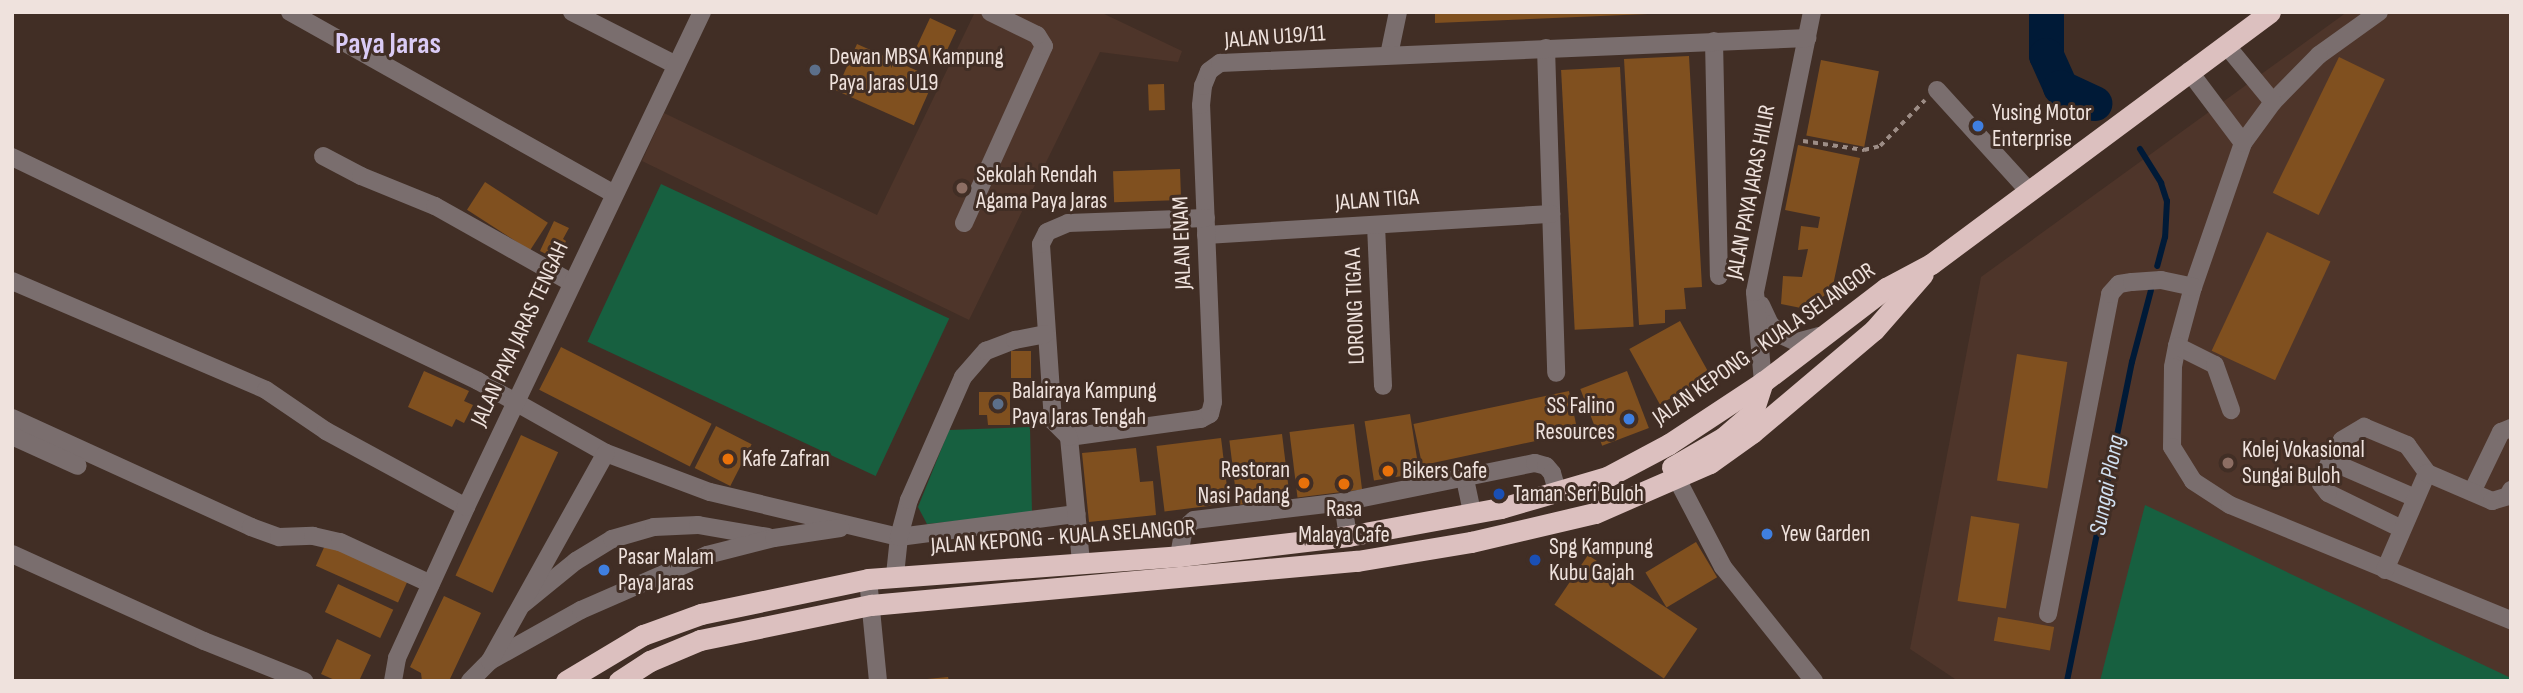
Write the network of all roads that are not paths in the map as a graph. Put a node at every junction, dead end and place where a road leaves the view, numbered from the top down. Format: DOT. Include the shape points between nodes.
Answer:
graph roads {
  1 [pos="290,12"];
  2 [pos="572,12"];
  3 [pos="702,12"];
  4 [pos="990,12"];
  5 [pos="1398,12"];
  6 [pos="1812,12"];
  7 [pos="2270,12"];
  8 [pos="2379,12"];
  9 [pos="1807,38"];
  10 [pos="1714,41"];
  11 [pos="2226,46"];
  12 [pos="1546,48"];
  13 [pos="1389,55"];
  14 [pos="676,65"];
  15 [pos="1209,71"];
  16 [pos="2189,71"];
  17 [pos="1937,90"];
  18 [pos="2273,102"];
  19 [pos="2243,142"];
  20 [pos="323,156"];
  21 [pos="12,157"];
  22 [pos="2029,191"];
  23 [pos="614,194"];
  24 [pos="1551,214"];
  25 [pos="964,223"];
  26 [pos="1376,225"];
  27 [pos="1206,227"];
  28 [pos="1931,264"];
  29 [pos="1719,276"];
  30 [pos="12,281"];
  31 [pos="572,283"];
  32 [pos="2193,287"];
  33 [pos="1755,292"];
  34 [pos="1874,330"];
  35 [pos="1045,334"];
  36 [pos="1827,334"];
  37 [pos="2177,346"];
  38 [pos="1556,373"];
  39 [pos="1763,382"];
  40 [pos="1383,386"];
  41 [pos="516,400"];
  42 [pos="2231,410"];
  43 [pos="12,418"];
  44 [pos="2511,428"];
  45 [pos="12,436"];
  46 [pos="1069,437"];
  47 [pos="606,453"];
  48 [pos="2330,461"];
  49 [pos="78,466"];
  50 [pos="2427,473"];
  51 [pos="1465,479"];
  52 [pos="1677,479"];
  53 [pos="2511,490"];
  54 [pos="1557,491"];
  55 [pos="2472,492"];
  56 [pos="2416,498"];
  57 [pos="1343,502"];
  58 [pos="466,507"];
  59 [pos="1472,513"];
  60 [pos="1595,513"];
  61 [pos="1077,514"];
  62 [pos="847,527"];
  63 [pos="2402,529"];
  64 [pos="1348,536"];
  65 [pos="899,537"];
  66 [pos="774,538"];
  67 [pos="12,554"];
  68 [pos="1179,556"];
  69 [pos="1081,562"];
  70 [pos="2385,570"];
  71 [pos="895,575"];
  72 [pos="868,579"];
  73 [pos="431,584"];
  74 [pos="523,604"];
  75 [pos="871,605"];
  76 [pos="2048,614"];
  77 [pos="2511,620"];
  78 [pos="490,661"];
  79 [pos="304,681"];
  80 [pos="393,681"];
  81 [pos="470,681"];
  82 [pos="566,681"];
  83 [pos="619,681"];
  84 [pos="878,681"];
  85 [pos="1814,681"];
  1 -- 23 [label="street"];
  2 -- 14 [label="street"];
  3 -- 14 [label="street, JALAN PAYA JARAS TENGAH"];
  4 -- 25 [label="street" via="1037,35 1044,46"];
  5 -- 13 [label="street"];
  6 -- 9 [label="street, JALAN PAYA JARAS HILIR"];
  7 -- 11 [label="highway, JALAN KEPONG - KUALA SELANGOR"];
  8 -- 18 [label="street" via="2319,55"];
  9 -- 10 [label="street, JALAN U19/11"];
  9 -- 33 [label="street, JALAN PAYA JARAS HILIR"];
  10 -- 12 [label="street, JALAN U19/11"];
  10 -- 29 [label="street"];
  11 -- 16 [label="highway, JALAN KEPONG - KUALA SELANGOR"];
  11 -- 18 [label="street"];
  12 -- 13 [label="street, JALAN U19/11"];
  12 -- 24 [label="street"];
  13 -- 15 [label="street, JALAN U19/11" via="1232,61"];
  14 -- 23 [label="street, JALAN PAYA JARAS TENGAH"];
  15 -- 27 [label="street, JALAN ENAM" via="1201,105"];
  16 -- 19 [label="street"];
  16 -- 22 [label="highway, JALAN KEPONG - KUALA SELANGOR"];
  17 -- 22 [label="street"];
  18 -- 19 [label="street"];
  19 -- 32 [label="street"];
  20 -- 31 [label="street" via="435,206"];
  21 -- 41 [label="street"];
  22 -- 28 [label="highway, JALAN KEPONG - KUALA SELANGOR"];
  23 -- 31 [label="street, JALAN PAYA JARAS TENGAH"];
  24 -- 26 [label="street, JALAN TIGA"];
  24 -- 38 [label="street"];
  26 -- 27 [label="street, JALAN TIGA"];
  26 -- 40 [label="street, LORONG TIGA A"];
  27 -- 35 [label="street, JALAN TIGA" via="1068,223 1047,232 1040,258"];
  27 -- 46 [label="street, JALAN ENAM" via="1210,414"];
  28 -- 34 [label="highway, JALAN KEPONG - KUALA SELANGOR"];
  28 -- 36 [label="highway, JALAN KEPONG - KUALA SELANGOR" via="1886,288"];
  30 -- 58 [label="street" via="266,390 326,431"];
  31 -- 41 [label="street, JALAN PAYA JARAS TENGAH"];
  32 -- 37 [label="street"];
  32 -- 76 [label="street" via="2161,280 2132,282 2119,284 2110,294"];
  33 -- 36 [label="street" via="1770,324 1781,335 1797,342"];
  33 -- 39 [label="street, JALAN PAYA JARAS HILIR"];
  34 -- 39 [label="highway" via="1802,379 1782,386"];
  34 -- 52 [label="highway, JALAN KEPONG - KUALA SELANGOR" via="1752,433 1710,463"];
  35 -- 46 [label="street" via="1052,421"];
  35 -- 65 [label="street" via="986,351 962,377 908,500"];
  36 -- 39 [label="highway, JALAN KEPONG - KUALA SELANGOR"];
  37 -- 42 [label="street" via="2215,365"];
  37 -- 70 [label="street" via="2172,447 2193,481 2230,505"];
  39 -- 54 [label="highway, JALAN KEPONG - KUALA SELANGOR" via="1632,466"];
  39 -- 60 [label="highway" via="1753,411 1724,437"];
  41 -- 47 [label="street"];
  41 -- 58 [label="street, JALAN PAYA JARAS TENGAH"];
  43 -- 73 [label="street" via="251,527 279,537 313,536 340,542"];
  44 -- 55 [label="street" via="2501,432"];
  45 -- 49 [label="street"];
  46 -- 61 [label="street"];
  47 -- 62 [label="street" via="710,492"];
  47 -- 74 [label="street"];
  48 -- 50 [label="street" via="2342,440 2364,427 2407,445"];
  48 -- 56 [label="street"];
  48 -- 63 [label="street" via="2321,484 2328,493"];
  50 -- 55 [label="street"];
  50 -- 56 [label="street"];
  51 -- 54 [label="street" via="1535,463 1552,473"];
  51 -- 57 [label="street"];
  51 -- 59 [label="street"];
  52 -- 60 [label="highway, JALAN KEPONG - KUALA SELANGOR"];
  52 -- 85 [label="street" via="1723,567"];
  53 -- 55 [label="street" via="2508,496 2492,501"];
  54 -- 59 [label="highway, JALAN KEPONG - KUALA SELANGOR"];
  56 -- 63 [label="street"];
  57 -- 64 [label="street"];
  57 -- 68 [label="street" via="1194,520 1184,530"];
  58 -- 73 [label="street, JALAN PAYA JARAS TENGAH"];
  59 -- 64 [label="highway, JALAN KEPONG - KUALA SELANGOR"];
  60 -- 75 [label="highway, JALAN KEPONG - KUALA SELANGOR" via="1471,542 1357,561"];
  61 -- 65 [label="street"];
  61 -- 69 [label="street"];
  62 -- 65 [label="street"];
  62 -- 66 [label="street"];
  63 -- 70 [label="street"];
  64 -- 68 [label="highway, JALAN KEPONG - KUALA SELANGOR"];
  65 -- 71 [label="street"];
  66 -- 74 [label="street" via="698,525 654,527 612,539"];
  66 -- 78 [label="street" via="707,555 637,583"];
  67 -- 79 [label="street"];
  68 -- 69 [label="highway, JALAN KEPONG - KUALA SELANGOR"];
  69 -- 71 [label="highway, JALAN KEPONG - KUALA SELANGOR"];
  70 -- 77 [label="street"];
  71 -- 72 [label="highway, JALAN KEPONG - KUALA SELANGOR"];
  72 -- 75 [label="street"];
  72 -- 82 [label="highway, JALAN KEPONG - KUALA SELANGOR" via="701,614 643,635"];
  73 -- 80 [label="street, JALAN PAYA JARAS TENGAH" via="397,658"];
  74 -- 78 [label="street"];
  75 -- 83 [label="highway, JALAN KEPONG - KUALA SELANGOR" via="701,640 650,661"];
  75 -- 84 [label="street"];
  78 -- 81 [label="street"];
}
